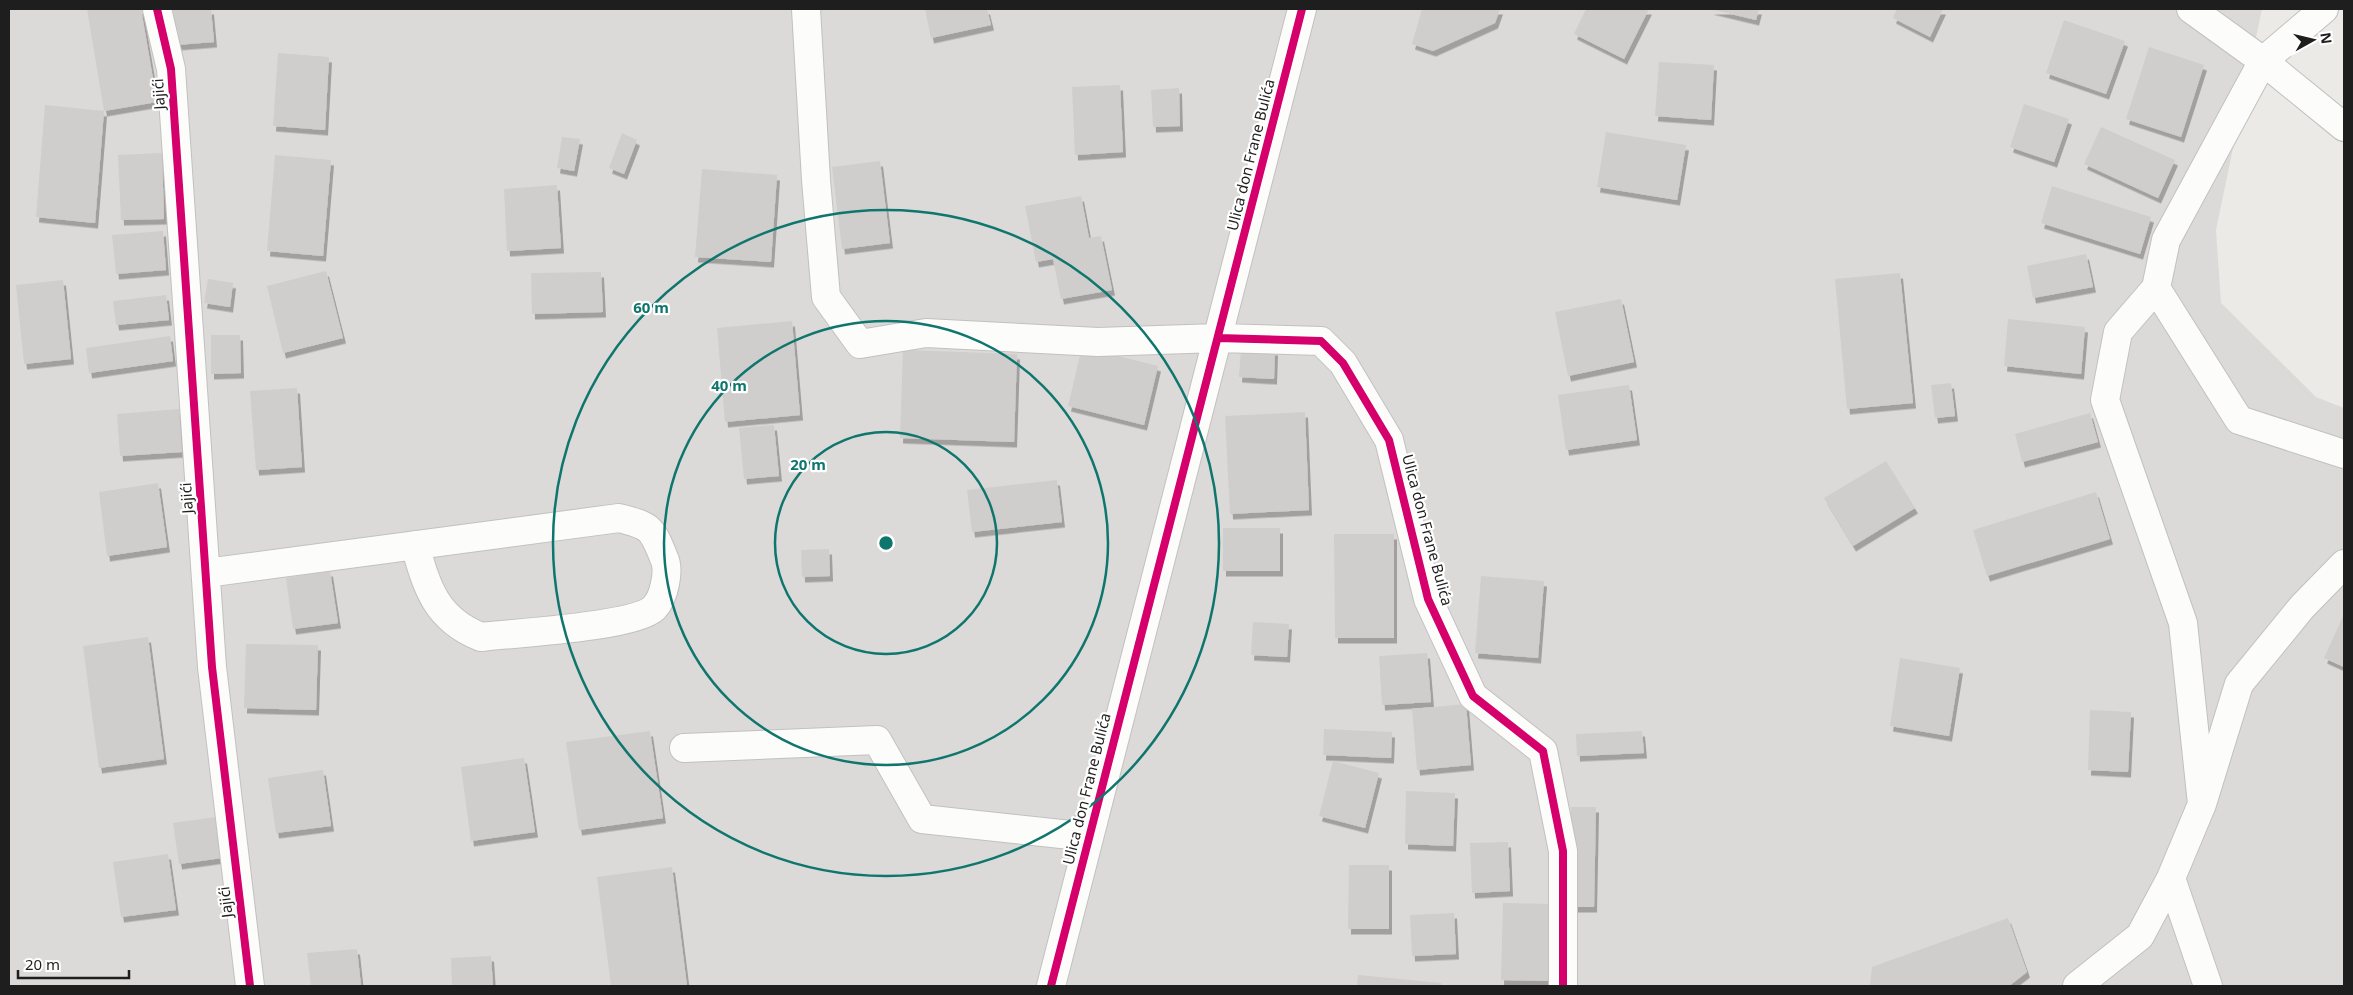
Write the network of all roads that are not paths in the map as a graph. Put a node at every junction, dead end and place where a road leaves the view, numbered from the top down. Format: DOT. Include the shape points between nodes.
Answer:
graph roads {
  1 [pos="157,9"];
  2 [pos="806,9"];
  3 [pos="1302,9"];
  4 [pos="2191,9"];
  5 [pos="2324,9"];
  6 [pos="2264,61"];
  7 [pos="2344,127"];
  8 [pos="2156,288"];
  9 [pos="1218,338"];
  10 [pos="2344,454"];
  11 [pos="415,545"];
  12 [pos="2344,564"];
  13 [pos="206,573"];
  14 [pos="684,748"];
  15 [pos="2202,804"];
  16 [pos="1089,837"];
  17 [pos="2171,878"];
  18 [pos="250,986"];
  19 [pos="1051,986"];
  20 [pos="1563,986"];
  21 [pos="2077,986"];
  22 [pos="2208,986"];
  1 -- 13 [label="street, Jajići" via="171,69"];
  2 -- 9 [label="street" via="826,297 860,344 926,333 1098,342"];
  3 -- 9 [label="street, Ulica don Frane Bulića"];
  4 -- 6 [label="street"];
  5 -- 6 [label="street"];
  6 -- 7 [label="street"];
  6 -- 8 [label="street" via="2166,240"];
  8 -- 10 [label="street" via="2238,420"];
  8 -- 15 [label="street" via="2118,332 2105,400 2183,623"];
  9 -- 16 [label="street, Ulica don Frane Bulića"];
  9 -- 20 [label="street, Ulica don Frane Bulića" via="1321,342 1343,363 1389,440 1428,599 1473,696 1543,751 1563,851"];
  11 -- 11 [label="street" via="619,518 651,529 667,563 663,594 654,608 626,621 481,637 464,630 440,609 424,579"];
  11 -- 13 [label="street"];
  12 -- 15 [label="street" via="2302,607 2239,684"];
  13 -- 18 [label="street, Jajići" via="212,667"];
  14 -- 16 [label="street" via="877,740 922,819"];
  15 -- 17 [label="street"];
  16 -- 19 [label="street, Ulica don Frane Bulića"];
  17 -- 21 [label="street" via="2140,936"];
  17 -- 22 [label="street"];
}
